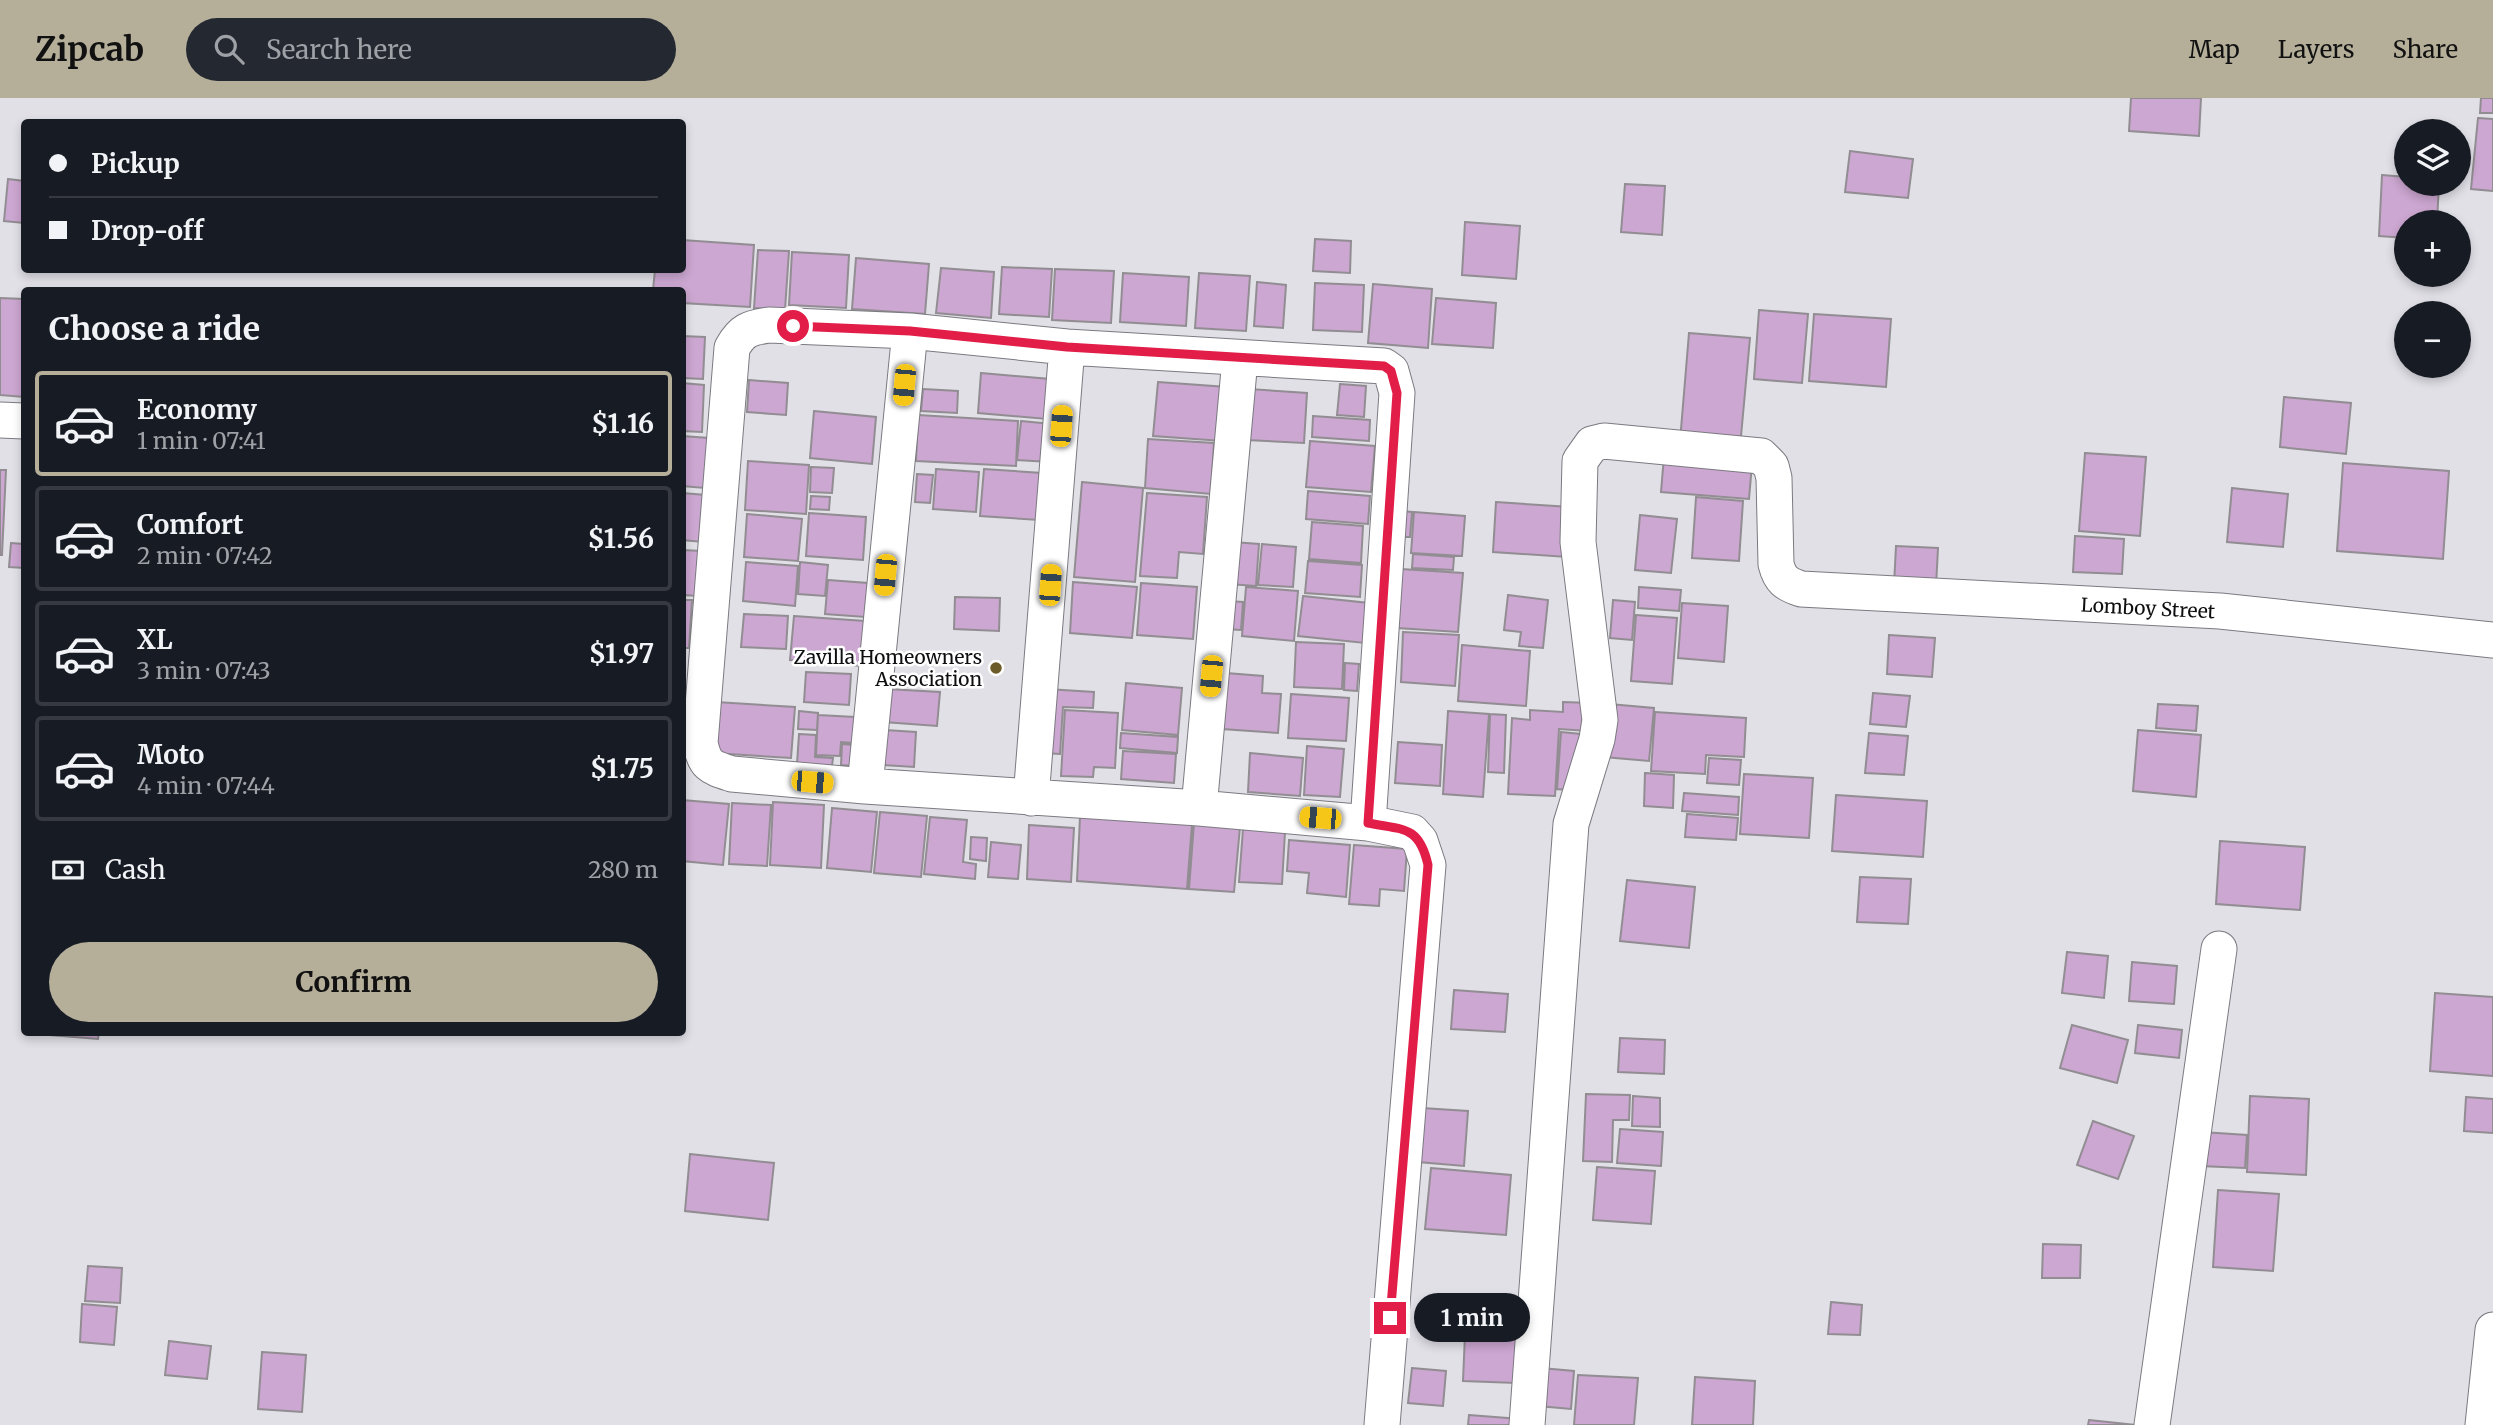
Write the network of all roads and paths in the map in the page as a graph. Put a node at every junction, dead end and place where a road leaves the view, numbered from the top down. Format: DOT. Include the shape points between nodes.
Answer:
graph roads {
  1 [pos="910,331"];
  2 [pos="1067,347"];
  3 [pos="1240,359"];
  4 [pos="0,420"];
  5 [pos="21,421"];
  6 [pos="2493,640"];
  7 [pos="865,786"];
  8 [pos="1031,798"];
  9 [pos="1199,808"];
  10 [pos="1368,823"];
  11 [pos="2219,949"];
  12 [pos="2493,1330"];
  13 [pos="1382,1425"];
  14 [pos="1527,1425"];
  15 [pos="2152,1425"];
  16 [pos="2483,1425"];
  1 -- 2 [label="street"];
  1 -- 7 [label="street"];
  1 -- 7 [label="street" via="769,325 751,328 732,348 700,743 704,760 732,774"];
  2 -- 3 [label="street"];
  2 -- 8 [label="street"];
  3 -- 9 [label="street"];
  3 -- 10 [label="street" via="1384,366 1396,381"];
  4 -- 5 [label="street"];
  6 -- 14 [label="street, Lomboy Street" via="2220,611 1801,589 1779,577 1774,478 1771,466 1761,456 1604,441 1592,444 1580,461 1579,563 1600,720 1571,824"];
  7 -- 8 [label="street"];
  8 -- 9 [label="street"];
  9 -- 10 [label="street"];
  10 -- 13 [label="street" via="1412,832 1428,865"];
  11 -- 15 [label="street"];
  12 -- 16 [label="street"];
}
